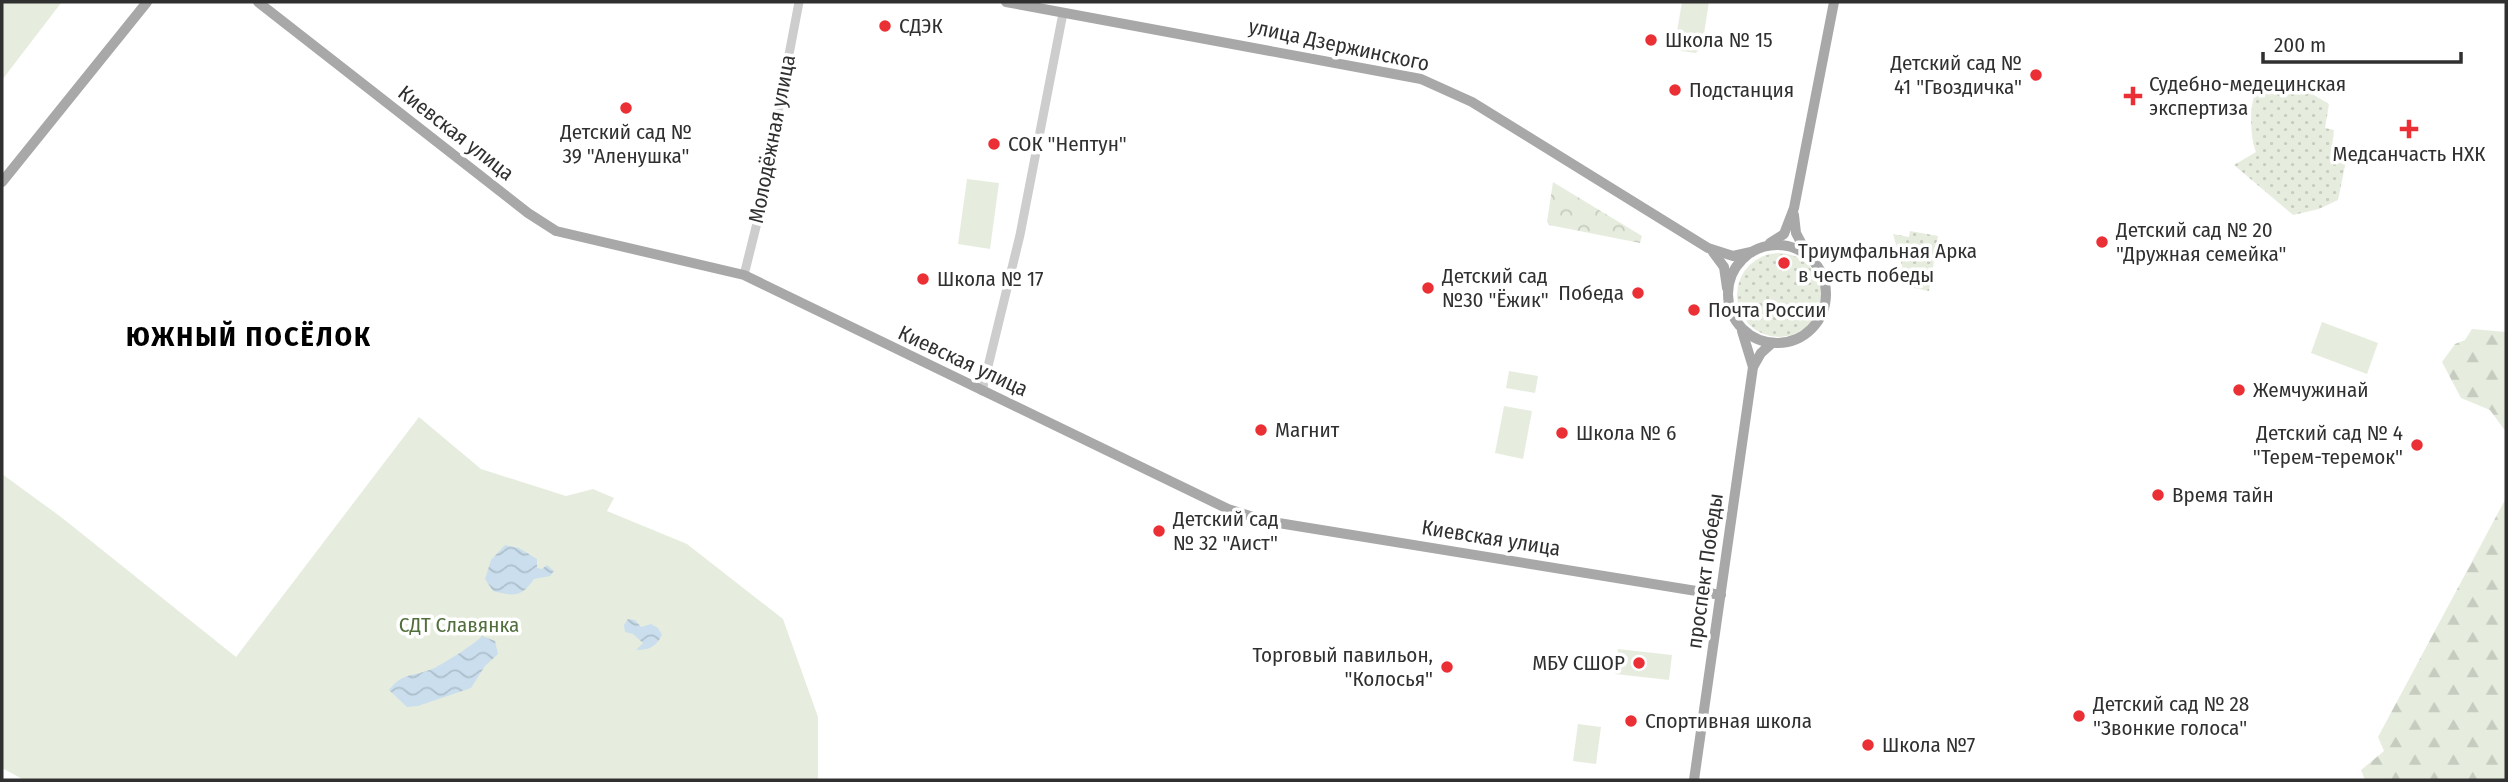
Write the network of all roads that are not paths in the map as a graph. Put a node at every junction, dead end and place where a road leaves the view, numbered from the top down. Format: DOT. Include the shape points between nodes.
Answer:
graph roads {
  1 [pos="147,2"];
  2 [pos="258,2"];
  3 [pos="799,2"];
  4 [pos="1006,2"];
  5 [pos="1834,2"];
  6 [pos="1063,13"];
  7 [pos="2,183"];
  8 [pos="1794,208"];
  9 [pos="1708,248"];
  10 [pos="1755,251"];
  11 [pos="1810,256"];
  12 [pos="744,275"];
  13 [pos="1728,293"];
  14 [pos="1741,328"];
  15 [pos="1771,344"];
  16 [pos="1753,367"];
  17 [pos="982,391"];
  18 [pos="1721,595"];
  19 [pos="1694,780"];
  1 -- 7 [label="main road"];
  2 -- 12 [label="main road, Киевская улица" via="556,231"];
  3 -- 12 [label="street, Молодёжная улица"];
  4 -- 6 [label="main road, улица Дзержинского"];
  5 -- 8 [label="main road"];
  6 -- 9 [label="main road, улица Дзержинского" via="1421,79 1472,102"];
  6 -- 17 [label="street" via="1020,235"];
  8 -- 10 [label="main road" via="1781,237"];
  8 -- 11 [label="main road" via="1799,242"];
  9 -- 10 [label="main road, улица Дзержинского" via="1733,256"];
  9 -- 13 [label="main road, улица Дзержинского" via="1724,267"];
  10 -- 11 [label="main road" via="1782,244"];
  10 -- 13 [label="main road" via="1737,265"];
  11 -- 15 [label="main road" via="1825,283 1821,319 1795,341"];
  12 -- 17 [label="main road, Киевская улица"];
  13 -- 14 [label="main road" via="1730,310"];
  14 -- 15 [label="main road"];
  14 -- 16 [label="main road, проспект Победы"];
  15 -- 16 [label="main road"];
  16 -- 18 [label="main road, проспект Победы"];
  17 -- 18 [label="main road, Киевская улица" via="1228,509 1266,521"];
  18 -- 19 [label="main road, проспект Победы"];
}
